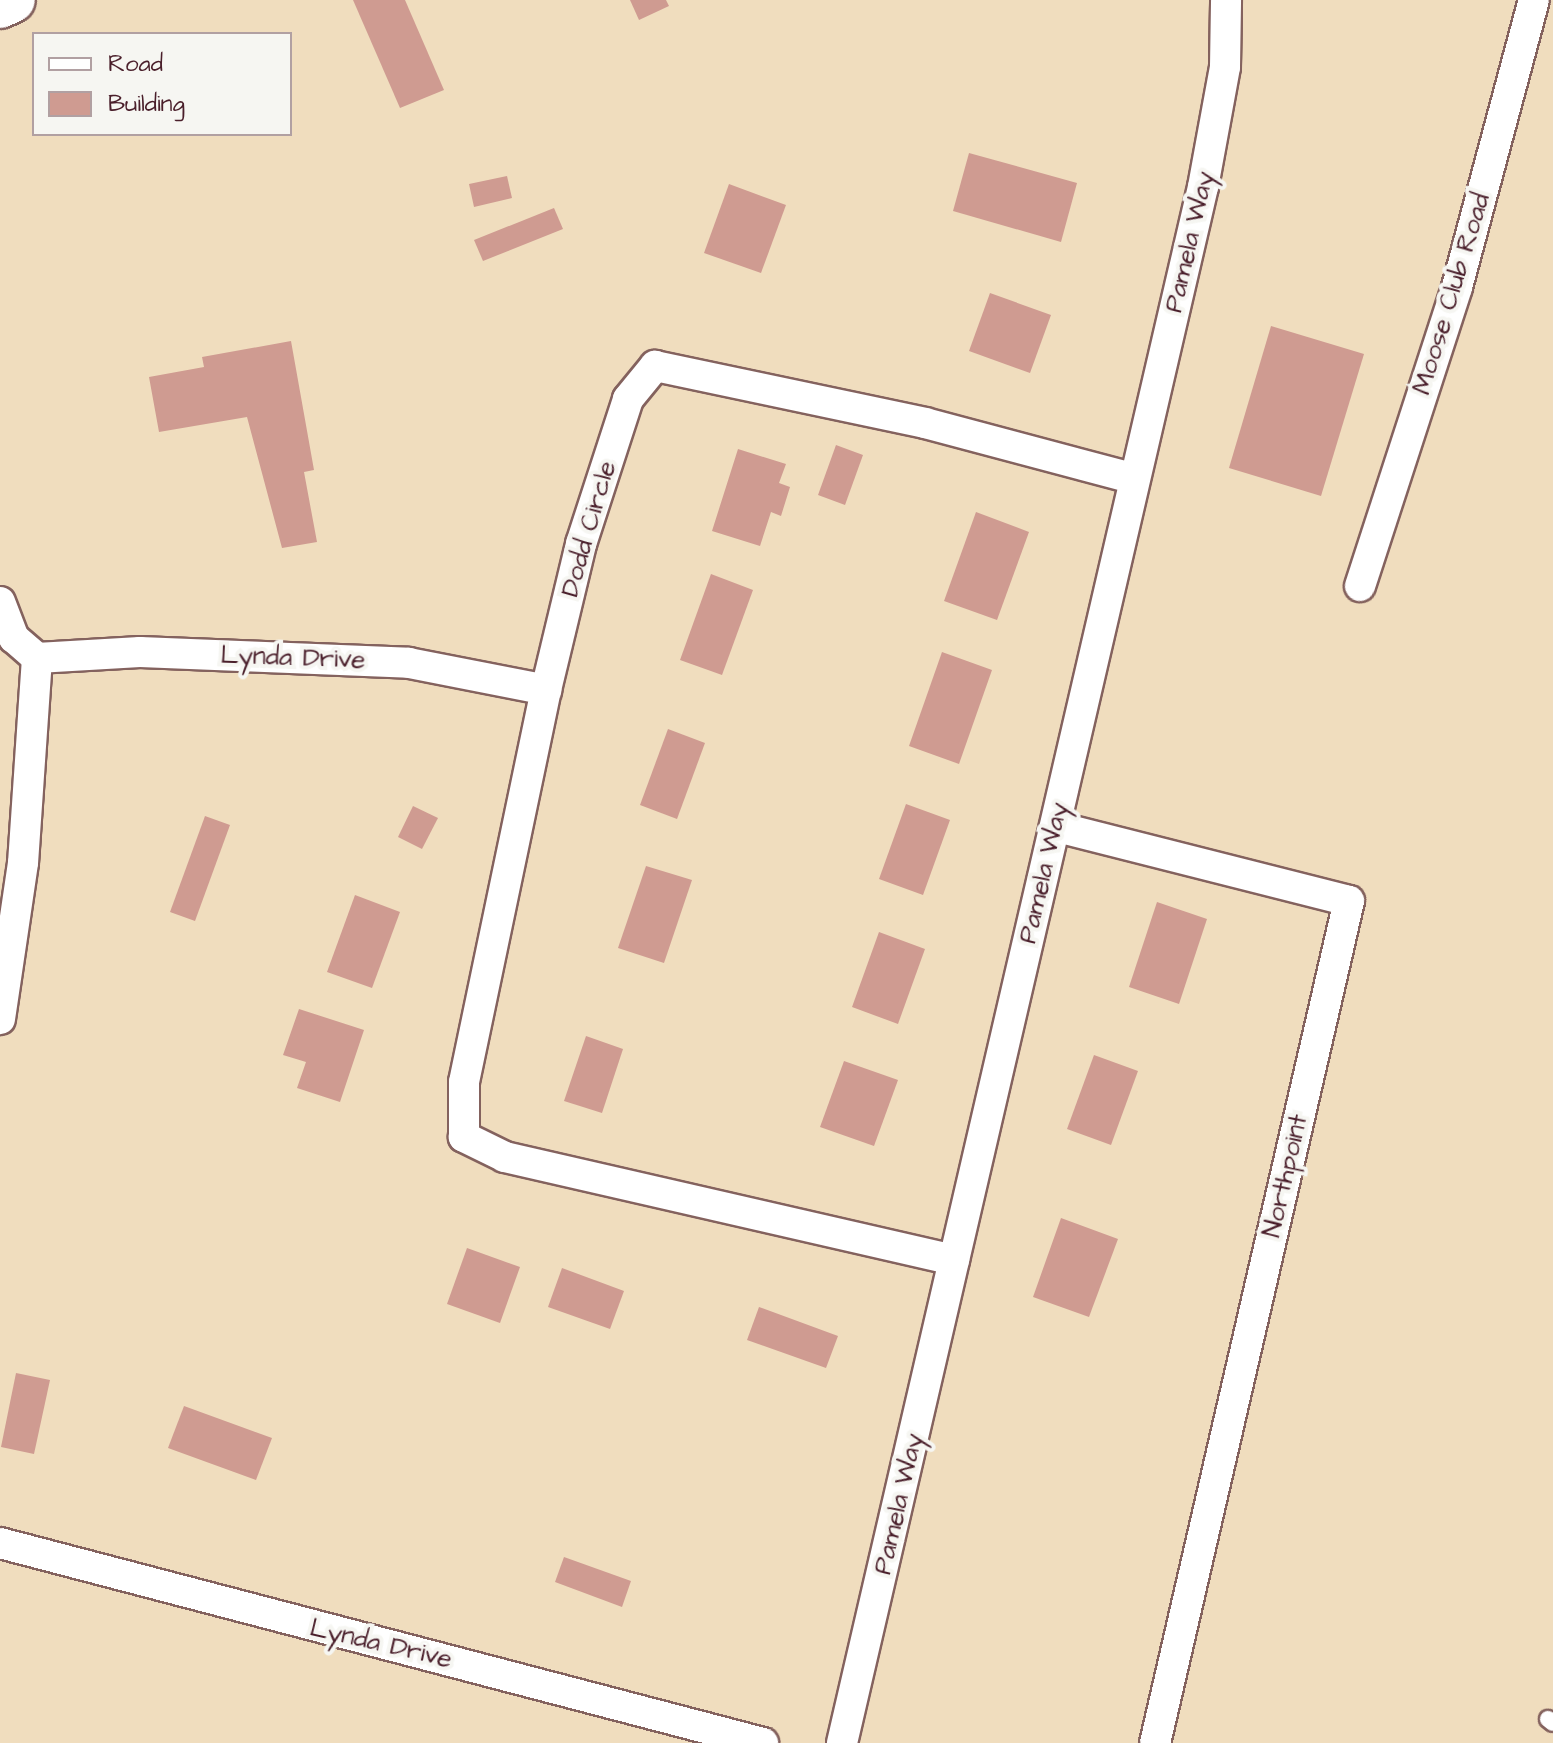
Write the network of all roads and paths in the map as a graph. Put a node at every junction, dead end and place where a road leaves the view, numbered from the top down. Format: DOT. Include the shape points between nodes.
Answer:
graph roads {
  1 [pos="13,0"];
  2 [pos="1226,0"];
  3 [pos="1534,0"];
  4 [pos="0,6"];
  5 [pos="1131,478"];
  6 [pos="1360,586"];
  7 [pos="0,602"];
  8 [pos="37,658"];
  9 [pos="546,690"];
  10 [pos="1057,827"];
  11 [pos="0,1019"];
  12 [pos="954,1260"];
  13 [pos="0,1543"];
  14 [pos="763,1743"];
  15 [pos="842,1743"];
  16 [pos="1155,1743"];
  1 -- 4 [label="highway"];
  2 -- 5 [label="street, Pamela Way" via="1225,67 1203,187"];
  3 -- 6 [label="street, Moose Club Road" via="1457,287"];
  5 -- 9 [label="street, Dodd Circle" via="925,423 655,366 628,399 581,544"];
  5 -- 10 [label="street, Pamela Way"];
  7 -- 8 [label="street" via="14,638"];
  8 -- 9 [label="street, Lynda Drive" via="140,652 409,663"];
  8 -- 11 [label="street" via="23,863"];
  9 -- 12 [label="street, Dodd Circle" via="464,1082 464,1137 505,1157"];
  10 -- 12 [label="street, Pamela Way"];
  10 -- 16 [label="street, Northpoint" via="1349,901"];
  12 -- 15 [label="street, Pamela Way"];
  13 -- 14 [label="street, Lynda Drive"];
}
